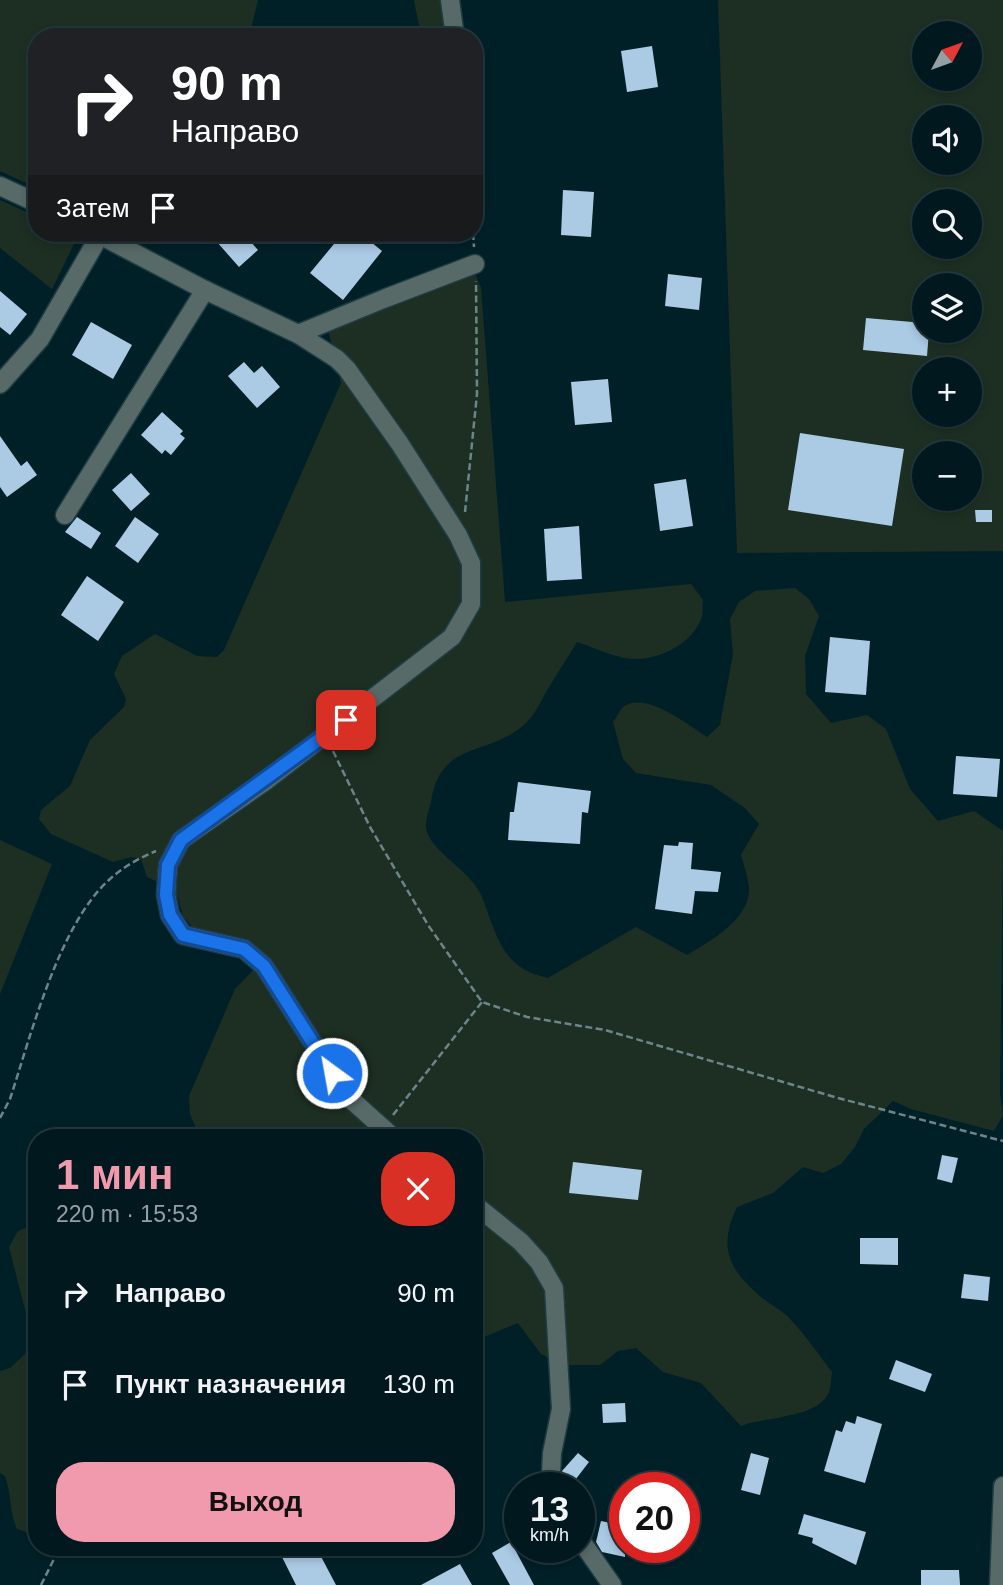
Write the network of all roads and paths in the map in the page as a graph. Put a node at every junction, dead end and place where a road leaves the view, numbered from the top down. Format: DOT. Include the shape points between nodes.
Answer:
graph roads {
  1 [pos="450,0"];
  2 [pos="454,28"];
  3 [pos="0,186"];
  4 [pos="28,200"];
  5 [pos="94,242"];
  6 [pos="113,242"];
  7 [pos="474,242"];
  8 [pos="475,264"];
  9 [pos="205,290"];
  10 [pos="298,334"];
  11 [pos="0,384"];
  12 [pos="65,515"];
  13 [pos="462,544"];
  14 [pos="326,736"];
  15 [pos="181,840"];
  16 [pos="482,1003"];
  17 [pos="0,1118"];
  18 [pos="384,1129"];
  19 [pos="391,1129"];
  20 [pos="1003,1141"];
  21 [pos="483,1211"];
  22 [pos="551,1472"];
  23 [pos="1003,1486"];
  24 [pos="56,1556"];
  25 [pos="595,1561"];
  26 [pos="41,1585"];
  27 [pos="612,1585"];
  28 [pos="999,1585"];
  1 -- 2 [label="street"];
  3 -- 4 [label="street"];
  5 -- 11 [label="street" via="40,339"];
  6 -- 9 [label="street"];
  7 -- 8 [label="path"];
  8 -- 10 [label="street"];
  8 -- 13 [label="path" via="477,394"];
  9 -- 10 [label="street"];
  9 -- 12 [label="street"];
  10 -- 13 [label="street" via="337,359 361,386"];
  13 -- 14 [label="street" via="471,563 471,604 452,637"];
  14 -- 15 [label="street"];
  14 -- 16 [label="path" via="370,827"];
  15 -- 17 [label="path" via="135,860 108,880 75,923"];
  15 -- 18 [label="street" via="168,865 166,895 170,915 183,935 244,949 264,966 346,1095"];
  16 -- 19 [label="path"];
  16 -- 20 [label="path" via="527,1017 605,1030"];
  21 -- 22 [label="street" via="521,1242 554,1288 561,1409"];
  23 -- 28 [label="street"];
  24 -- 26 [label="path"];
  25 -- 27 [label="street"];
}
